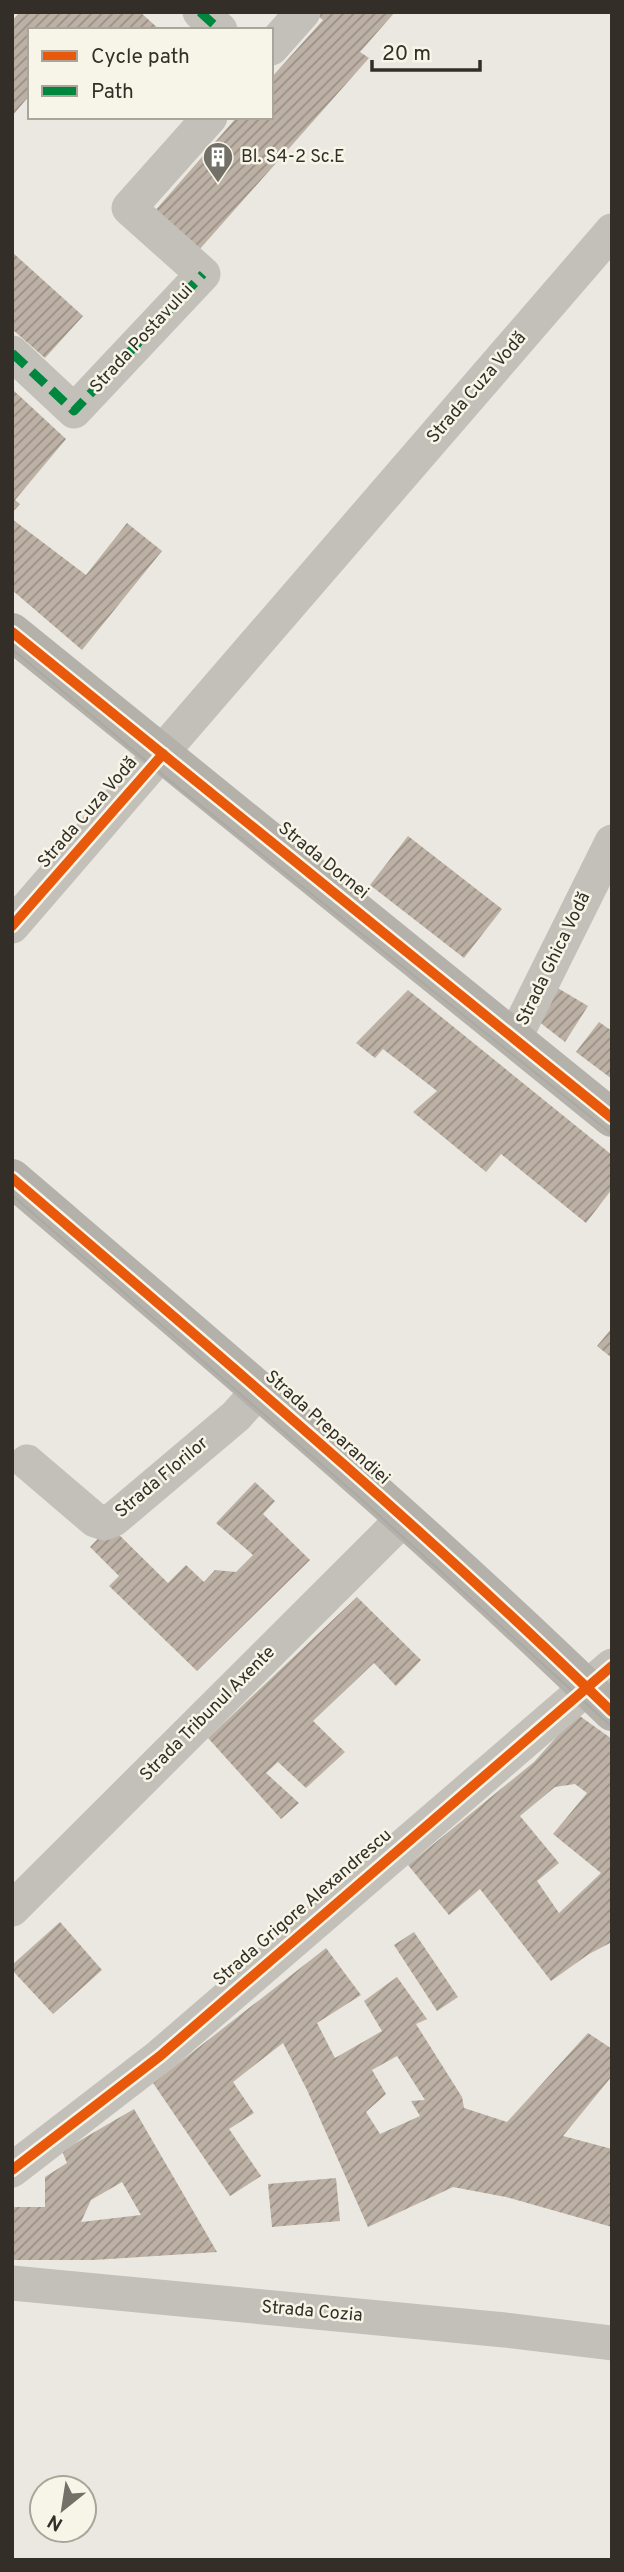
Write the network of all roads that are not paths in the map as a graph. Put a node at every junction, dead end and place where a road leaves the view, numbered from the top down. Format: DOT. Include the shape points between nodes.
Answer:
graph roads {
  1 [pos="200,12"];
  2 [pos="303,12"];
  3 [pos="218,28"];
  4 [pos="273,46"];
  5 [pos="208,119"];
  6 [pos="612,231"];
  7 [pos="12,353"];
  8 [pos="12,632"];
  9 [pos="163,754"];
  10 [pos="612,842"];
  11 [pos="12,926"];
  12 [pos="514,1039"];
  13 [pos="612,1118"];
  14 [pos="12,1178"];
  15 [pos="259,1390"];
  16 [pos="17,1461"];
  17 [pos="403,1519"];
  18 [pos="603,1688"];
  19 [pos="12,1909"];
  20 [pos="12,2170"];
  21 [pos="12,2283"];
  22 [pos="612,2343"];
  1 -- 3 [label="street"];
  2 -- 4 [label="street"];
  5 -- 7 [label="street, Strada Postavului" via="129,208 203,274 74,411"];
  6 -- 9 [label="street, Strada Cuza Vodă"];
  8 -- 9 [label="main road, Strada Dornei"];
  9 -- 11 [label="street, Strada Cuza Vodă"];
  9 -- 12 [label="main road, Strada Dornei"];
  10 -- 12 [label="street, Strada Ghica Vodă"];
  12 -- 13 [label="main road, Strada Dornei"];
  14 -- 15 [label="main road, Strada Preparandiei"];
  15 -- 16 [label="street, Strada Florilor" via="170,1473 104,1523"];
  15 -- 17 [label="main road, Strada Preparandiei"];
  17 -- 18 [label="main road, Strada Preparandiei"];
  17 -- 19 [label="street, Strada Tribunul Axente"];
  18 -- 20 [label="street, Strada Grigore Alexandrescu" via="160,2056"];
  21 -- 22 [label="street, Strada Cozia"];
}
